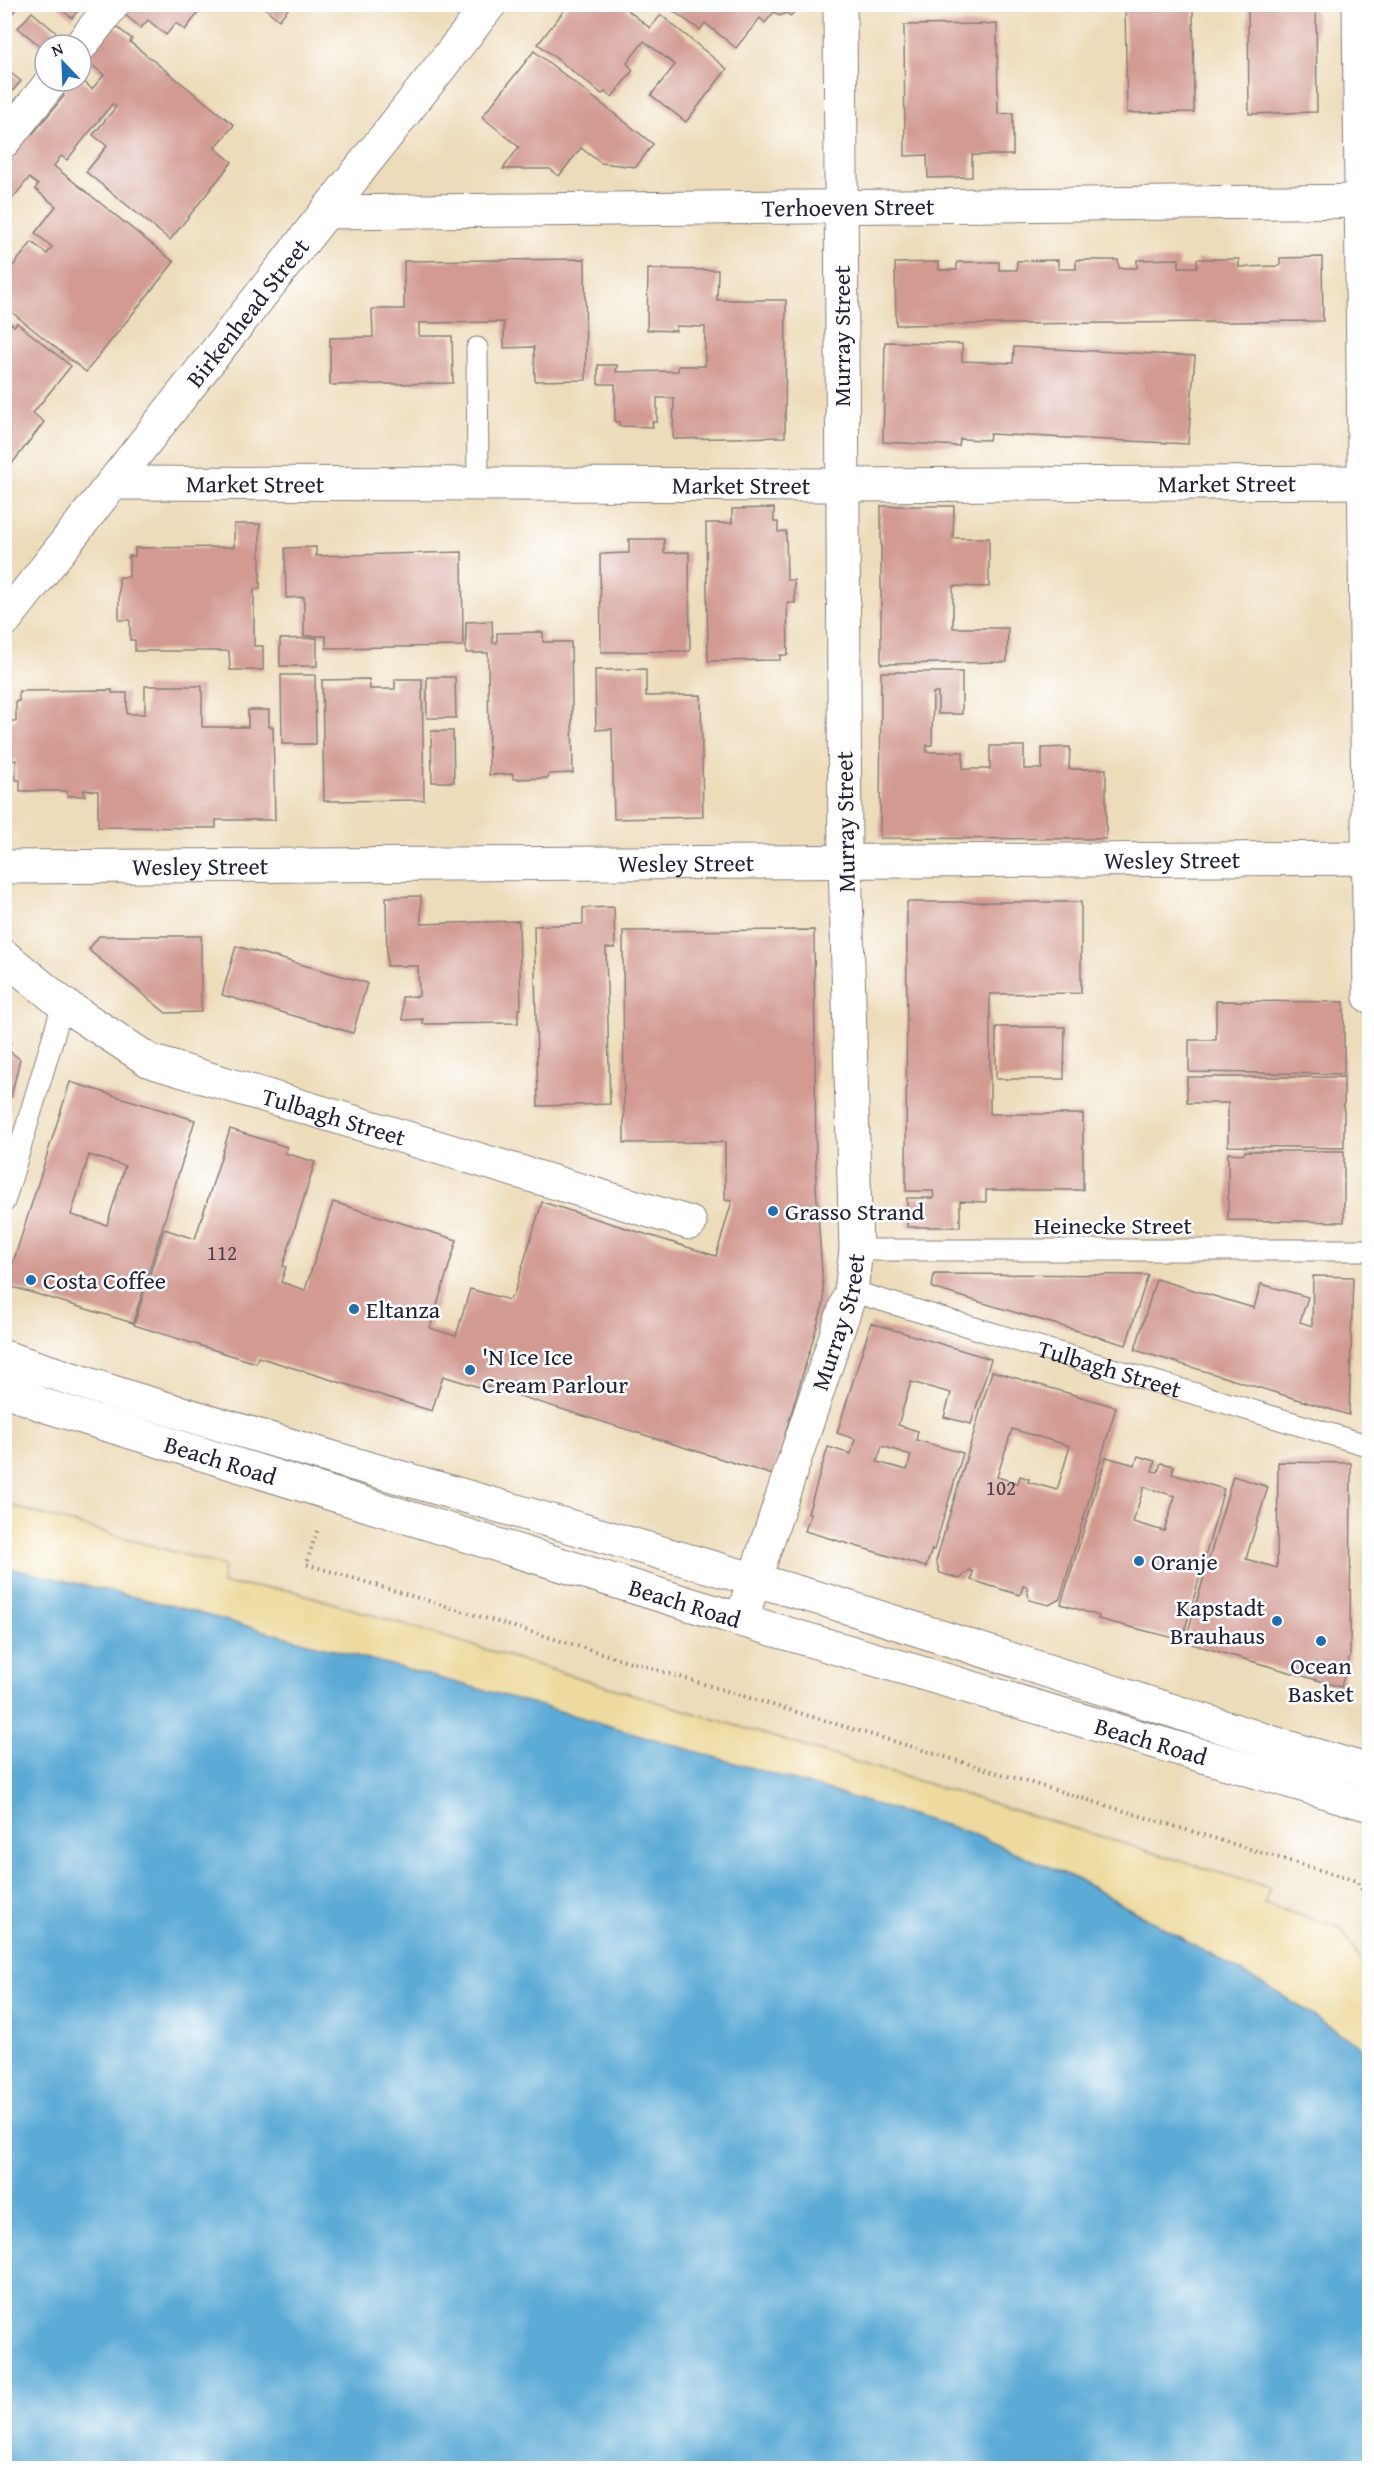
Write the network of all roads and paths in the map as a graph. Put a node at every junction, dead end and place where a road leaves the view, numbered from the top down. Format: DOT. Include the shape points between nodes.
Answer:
graph roads {
  1 [pos="113,4"];
  2 [pos="490,4"];
  3 [pos="840,4"];
  4 [pos="1359,4"];
  5 [pos="90,33"];
  6 [pos="42,93"];
  7 [pos="4,141"];
  8 [pos="1365,201"];
  9 [pos="841,206"];
  10 [pos="326,212"];
  11 [pos="477,348"];
  12 [pos="1366,482"];
  13 [pos="114,483"];
  14 [pos="478,484"];
  15 [pos="842,485"];
  16 [pos="4,621"];
  17 [pos="1368,782"];
  18 [pos="1368,858"];
  19 [pos="845,860"];
  20 [pos="4,867"];
  21 [pos="4,956"];
  22 [pos="1370,997"];
  23 [pos="63,1004"];
  24 [pos="4,1202"];
  25 [pos="690,1223"];
  26 [pos="856,1250"];
  27 [pos="1370,1250"];
  28 [pos="851,1291"];
  29 [pos="4,1357"];
  30 [pos="4,1389"];
  31 [pos="1370,1446"];
  32 [pos="314,1539"];
  33 [pos="754,1578"];
  34 [pos="741,1620"];
  35 [pos="1370,1772"];
  36 [pos="1370,1805"];
  37 [pos="1370,1900"];
  1 -- 5 [label="street"];
  2 -- 10 [label="street, Birkenhead Street"];
  3 -- 9 [label="street, Murray Street"];
  4 -- 8 [label="street"];
  6 -- 7 [label="street"];
  8 -- 9 [label="street, Terhoeven Street"];
  8 -- 12 [label="street"];
  9 -- 10 [label="street, Terhoeven Street"];
  9 -- 15 [label="street, Murray Street"];
  10 -- 13 [label="street, Birkenhead Street"];
  11 -- 14 [label="lane"];
  12 -- 15 [label="street, Market Street"];
  12 -- 17 [label="street"];
  13 -- 14 [label="street, Market Street"];
  13 -- 16 [label="street, Birkenhead Street"];
  14 -- 15 [label="street, Market Street"];
  15 -- 19 [label="street, Murray Street"];
  17 -- 18 [label="street"];
  18 -- 19 [label="street, Wesley Street"];
  18 -- 22 [label="street"];
  19 -- 20 [label="street, Wesley Street"];
  19 -- 26 [label="street, Murray Street"];
  21 -- 23 [label="street, Tulbagh Street"];
  23 -- 24 [label="lane"];
  23 -- 25 [label="street, Tulbagh Street" via="150,1060"];
  26 -- 27 [label="lane, Heinecke Street"];
  26 -- 28 [label="street, Murray Street"];
  28 -- 31 [label="lane, Tulbagh Street"];
  28 -- 33 [label="street, Murray Street"];
  29 -- 33 [label="street, Beach Road" via="358,1466"];
  30 -- 34 [label="street, Beach Road" via="43,1405"];
  32 -- 37 [label="path" via="306,1564 1356,1881"];
  33 -- 34 [label="street, Murray Street"];
  33 -- 35 [label="street, Beach Road"];
  34 -- 36 [label="street, Beach Road"];
}
